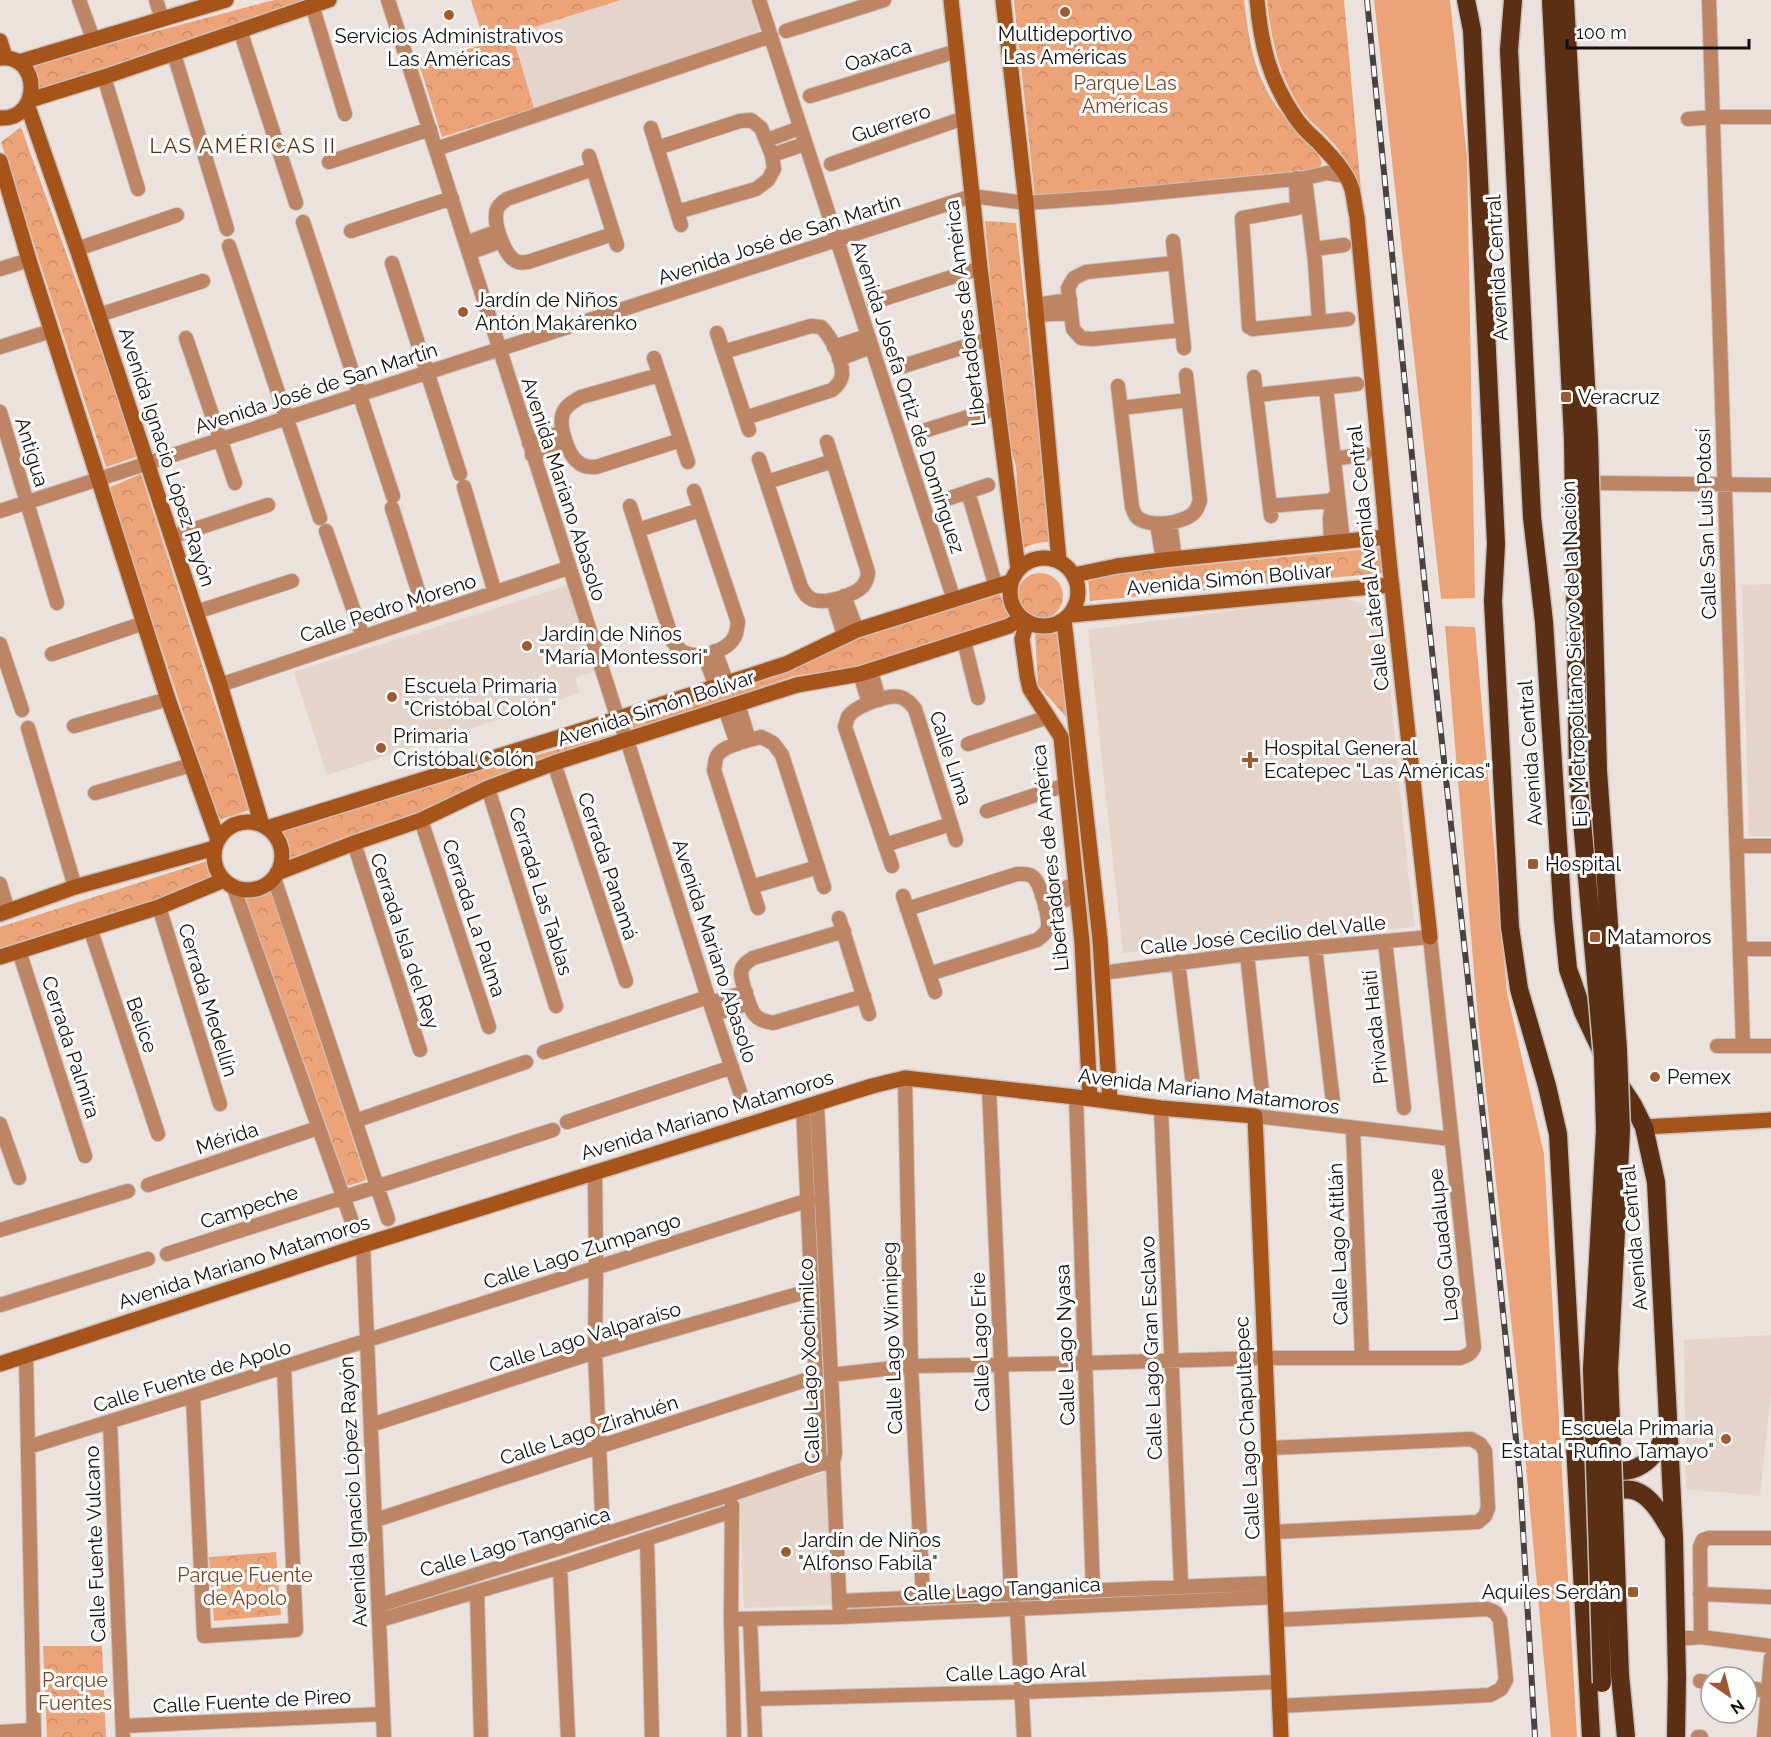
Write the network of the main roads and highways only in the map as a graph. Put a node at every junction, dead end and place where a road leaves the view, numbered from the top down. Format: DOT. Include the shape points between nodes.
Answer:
graph roads {
  1 [pos="226,0"];
  2 [pos="329,0"];
  3 [pos="951,0"];
  4 [pos="1003,0"];
  5 [pos="1257,0"];
  6 [pos="1466,0"];
  7 [pos="1513,0"];
  8 [pos="1551,0"];
  9 [pos="1565,0"];
  10 [pos="0,41"];
  11 [pos="8,59"];
  12 [pos="29,102"];
  13 [pos="0,118"];
  14 [pos="0,161"];
  15 [pos="1386,537"];
  16 [pos="1059,561"];
  17 [pos="1074,575"];
  18 [pos="1008,579"];
  19 [pos="1392,585"];
  20 [pos="1067,617"];
  21 [pos="1024,620"];
  22 [pos="265,826"];
  23 [pos="217,844"];
  24 [pos="276,876"];
  25 [pos="229,883"];
  26 [pos="4,912"];
  27 [pos="1430,937"];
  28 [pos="0,957"];
  29 [pos="1083,1098"];
  30 [pos="1110,1101"];
  31 [pos="1255,1116"];
  32 [pos="1771,1120"];
  33 [pos="1644,1127"];
  34 [pos="0,1364"];
  35 [pos="1574,1423"];
  36 [pos="1668,1423"];
  37 [pos="1581,1531"];
  38 [pos="1674,1538"];
  39 [pos="1281,1737"];
  40 [pos="1591,1737"];
  41 [pos="1604,1737"];
  42 [pos="1626,1737"];
  43 [pos="1676,1737"];
  1 -- 11 [label="main road"];
  2 -- 12 [label="main road"];
  3 -- 18 [label="main road, Libertadores de América" via="997,408"];
  4 -- 16 [label="main road"];
  5 -- 15 [label="main road, Calle Lateral Avenida Central" via="1260,36 1279,92 1296,119 1333,158 1352,190"];
  6 -- 35 [label="highway, Avenida Central" via="1472,30 1496,544 1493,601 1510,927 1519,989 1558,1134"];
  7 -- 33 [label="highway, Avenida Central" via="1509,50 1532,517 1544,622 1568,969 1612,1073"];
  8 -- 41 [label="highway, Eje Metropolitano Siervo de la Nación, bridge" via="1573,438 1578,776 1605,1120 1592,1369"];
  9 -- 42 [label="highway, Eje Metropolitano Siervo de la Nación, bridge" via="1589,439 1598,771 1621,1130 1609,1370 1620,1675"];
  10 -- 11 [label="main road"];
  11 -- 12 [label="main road, Avenida Ignacio López Rayón" via="26,69 31,79"];
  12 -- 13 [label="main road" via="14,116"];
  12 -- 22 [label="main road, Avenida Ignacio López Rayón"];
  14 -- 23 [label="main road"];
  15 -- 17 [label="main road, Avenida Simón Bolívar" via="1117,566"];
  15 -- 19 [label="main road, Calle Lateral Avenida Central"];
  16 -- 17 [label="main road"];
  16 -- 18 [label="main road" via="1037,558"];
  17 -- 20 [label="main road" via="1077,603"];
  18 -- 21 [label="main road" via="1010,602"];
  18 -- 22 [label="main road, Avenida Simón Bolívar" via="851,632 786,664"];
  19 -- 20 [label="main road, Avenida Simón Bolívar"];
  19 -- 27 [label="main road, Calle Lateral Avenida Central"];
  20 -- 21 [label="main road" via="1046,627"];
  20 -- 30 [label="main road, Libertadores de América" via="1100,939"];
  21 -- 24 [label="main road, Avenida Simón Bolívar" via="866,672 797,685 554,763"];
  21 -- 29 [label="main road, Libertadores de América" via="1022,639 1030,689 1061,737 1082,942"];
  22 -- 23 [label="main road" via="253,822 233,826"];
  22 -- 24 [label="main road" via="280,844 281,864"];
  23 -- 25 [label="main road" via="218,870"];
  23 -- 26 [label="main road"];
  24 -- 25 [label="main road" via="251,890"];
  25 -- 28 [label="main road"];
  29 -- 30 [label="main road, Avenida Mariano Matamoros"];
  29 -- 34 [label="main road, Avenida Mariano Matamoros" via="905,1078 872,1086 363,1245"];
  30 -- 31 [label="main road, Avenida Mariano Matamoros"];
  31 -- 39 [label="main road, Calle Lago Chapultepec"];
  32 -- 33 [label="main road"];
  33 -- 36 [label="highway, Avenida Central" via="1656,1182"];
  35 -- 36 [label="highway" via="1589,1456 1609,1470 1623,1471 1633,1470 1650,1457"];
  35 -- 37 [label="highway, Avenida Central"];
  36 -- 38 [label="highway, Avenida Central"];
  37 -- 38 [label="highway" via="1599,1501 1623,1489 1643,1493"];
  37 -- 40 [label="highway, Avenida Central"];
  38 -- 43 [label="highway, Avenida Central"];
}
